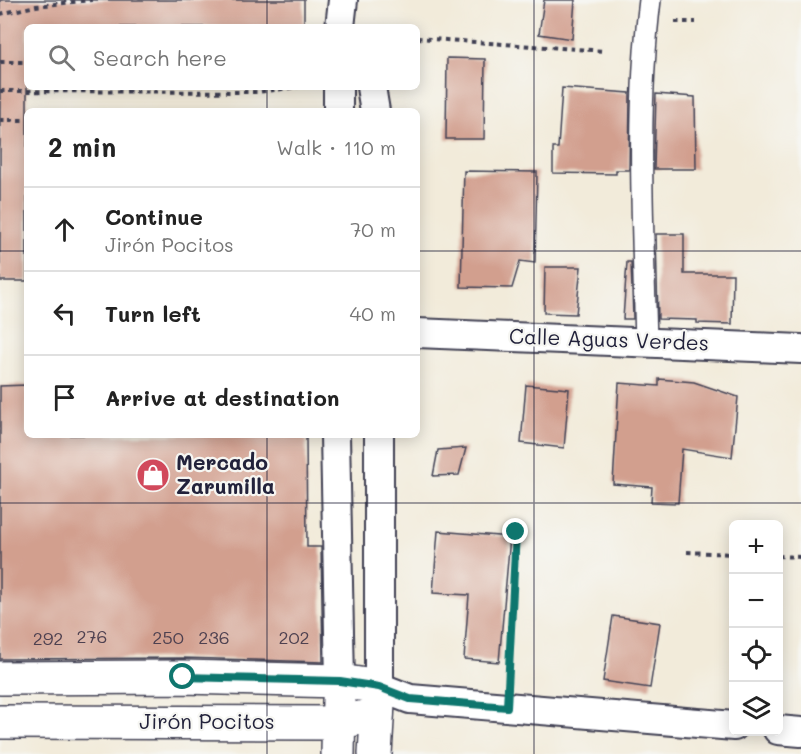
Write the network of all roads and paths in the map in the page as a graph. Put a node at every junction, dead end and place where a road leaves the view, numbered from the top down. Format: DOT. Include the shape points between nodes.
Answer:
graph roads {
  1 [pos="92,0"];
  2 [pos="343,0"];
  3 [pos="650,0"];
  4 [pos="0,14"];
  5 [pos="340,24"];
  6 [pos="420,38"];
  7 [pos="605,51"];
  8 [pos="0,62"];
  9 [pos="24,62"];
  10 [pos="274,90"];
  11 [pos="338,90"];
  12 [pos="372,90"];
  13 [pos="0,91"];
  14 [pos="338,108"];
  15 [pos="374,108"];
  16 [pos="0,120"];
  17 [pos="24,120"];
  18 [pos="420,333"];
  19 [pos="646,342"];
  20 [pos="801,349"];
  21 [pos="335,438"];
  22 [pos="378,438"];
  23 [pos="516,532"];
  24 [pos="687,552"];
  25 [pos="729,554"];
  26 [pos="783,556"];
  27 [pos="801,557"];
  28 [pos="0,678"];
  29 [pos="340,681"];
  30 [pos="378,700"];
  31 [pos="507,707"];
  32 [pos="0,722"];
  33 [pos="729,726"];
  34 [pos="783,730"];
  35 [pos="801,732"];
  36 [pos="338,738"];
  37 [pos="375,754"];
  1 -- 4 [label="path"];
  2 -- 5 [label="street"];
  3 -- 19 [label="street" via="641,155"];
  6 -- 7 [label="path"];
  8 -- 9 [label="path"];
  10 -- 13 [label="path"];
  11 -- 14 [label="street"];
  12 -- 15 [label="street"];
  16 -- 17 [label="path"];
  18 -- 19 [label="street, Calle Aguas Verdes"];
  19 -- 20 [label="street, Calle Aguas Verdes"];
  21 -- 29 [label="street"];
  22 -- 30 [label="street"];
  23 -- 31 [label="path"];
  24 -- 25 [label="path"];
  26 -- 27 [label="path"];
  28 -- 29 [label="street, Jirón Pocitos"];
  29 -- 30 [label="street, Jirón Pocitos"];
  29 -- 36 [label="street"];
  30 -- 31 [label="street, Jirón Pocitos"];
  30 -- 36 [label="street, Jirón Pocitos"];
  30 -- 37 [label="street"];
  31 -- 33 [label="street, Jirón Pocitos"];
  32 -- 36 [label="street, Jirón Pocitos"];
  34 -- 35 [label="street"];
}
